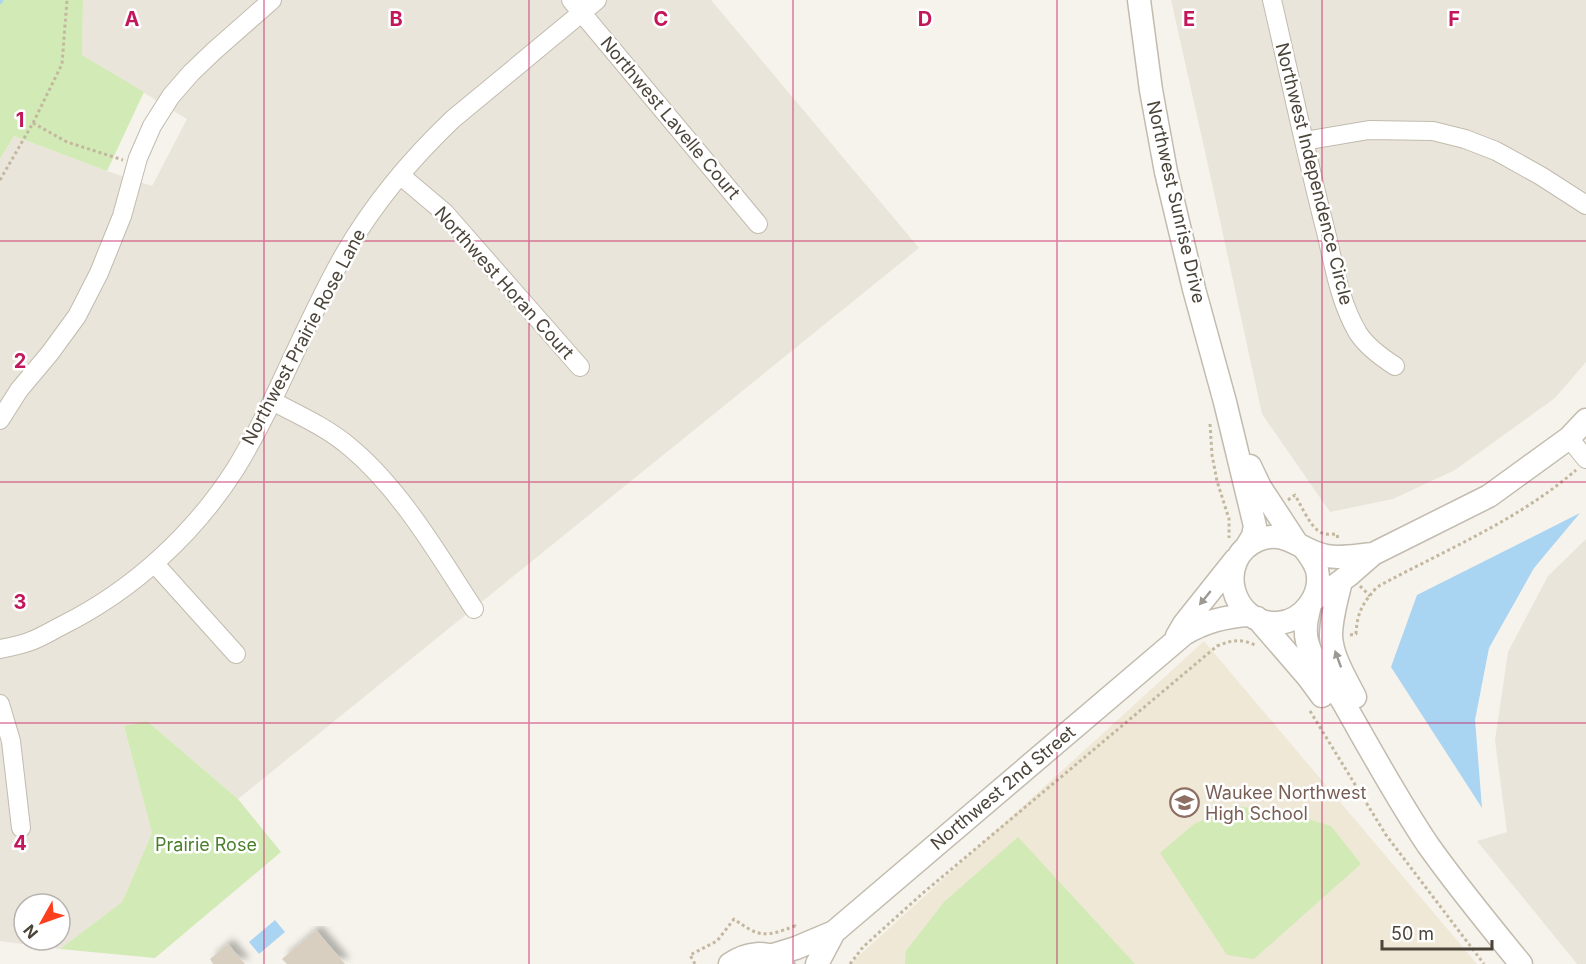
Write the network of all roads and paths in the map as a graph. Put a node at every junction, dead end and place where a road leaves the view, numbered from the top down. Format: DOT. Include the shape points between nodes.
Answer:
graph roads {
  1 [pos="67,0"];
  2 [pos="272,0"];
  3 [pos="597,0"];
  4 [pos="1139,0"];
  5 [pos="1272,0"];
  6 [pos="576,6"];
  7 [pos="33,123"];
  8 [pos="1304,141"];
  9 [pos="136,165"];
  10 [pos="400,175"];
  11 [pos="0,180"];
  12 [pos="1586,205"];
  13 [pos="758,224"];
  14 [pos="1395,366"];
  15 [pos="580,367"];
  16 [pos="272,401"];
  17 [pos="1225,402"];
  18 [pos="0,420"];
  19 [pos="1586,420"];
  20 [pos="1569,438"];
  21 [pos="1583,463"];
  22 [pos="1295,495"];
  23 [pos="1337,534"];
  24 [pos="1299,544"];
  25 [pos="1244,549"];
  26 [pos="1373,554"];
  27 [pos="155,564"];
  28 [pos="1341,580"];
  29 [pos="1311,602"];
  30 [pos="474,609"];
  31 [pos="1254,616"];
  32 [pos="1356,634"];
  33 [pos="1171,645"];
  34 [pos="0,649"];
  35 [pos="1262,650"];
  36 [pos="236,654"];
  37 [pos="0,704"];
  38 [pos="1309,709"];
  39 [pos="1393,790"];
  40 [pos="21,828"];
  41 [pos="795,926"];
  42 [pos="834,932"];
  43 [pos="777,960"];
  44 [pos="695,964"];
  45 [pos="730,964"];
  46 [pos="817,964"];
  47 [pos="850,964"];
  48 [pos="1484,964"];
  49 [pos="1521,964"];
  1 -- 7 [label="path" via="62,64"];
  2 -- 9 [label="street" via="171,96 152,126"];
  3 -- 6 [label="street, Northwest Prairie Rose Lane"];
  4 -- 17 [label="street, Northwest Sunrise Drive" via="1166,172"];
  5 -- 8 [label="street, Northwest Independence Circle"];
  6 -- 10 [label="street, Northwest Prairie Rose Lane" via="433,138"];
  6 -- 13 [label="street, Northwest Lavelle Court"];
  7 -- 9 [label="path" via="67,142"];
  7 -- 11 [label="path"];
  8 -- 12 [label="street" via="1369,130 1433,131 1496,151"];
  8 -- 14 [label="street, Northwest Independence Circle" via="1349,315 1372,350"];
  9 -- 18 [label="street" via="122,216 81,307"];
  10 -- 15 [label="street, Northwest Horan Court" via="445,213"];
  10 -- 16 [label="street, Northwest Prairie Rose Lane" via="344,254"];
  16 -- 27 [label="street, Northwest Prairie Rose Lane" via="235,468 200,516"];
  16 -- 30 [label="street" via="351,448 387,484 418,523"];
  17 -- 24 [label="street, Northwest Sunrise Drive" via="1260,487"];
  17 -- 25 [label="street, Northwest Sunrise Drive" via="1255,526"];
  19 -- 20 [label="street"];
  20 -- 21 [label="street"];
  20 -- 26 [label="street" via="1489,496"];
  21 -- 32 [label="path" via="1511,516 1377,587 1356,619"];
  22 -- 23 [label="path" via="1319,532"];
  24 -- 25 [label="street" via="1269,537"];
  24 -- 26 [label="street" via="1329,557"];
  24 -- 29 [label="street" via="1312,558 1317,571"];
  25 -- 31 [label="street" via="1234,565 1233,586 1240,605"];
  25 -- 33 [label="street, Northwest 2nd Street, one-way"];
  26 -- 28 [label="street"];
  27 -- 34 [label="street, Northwest Prairie Rose Lane" via="87,613 32,641"];
  27 -- 36 [label="street"];
  28 -- 29 [label="street"];
  39 -- 28 [label="street, one-way" via="1388,762 1342,672 1331,638"];
  29 -- 31 [label="street" via="1292,619 1278,623"];
  29 -- 39 [label="street" via="1307,642"];
  31 -- 33 [label="street, Northwest 2nd Street" via="1233,616 1198,626"];
  31 -- 39 [label="street" via="1308,677 1368,764"];
  33 -- 42 [label="street, Northwest 2nd Street"];
  35 -- 47 [label="path" via="1245,640 1217,646 923,893 862,947"];
  37 -- 40 [label="street" via="11,741"];
  38 -- 48 [label="path" via="1386,835"];
  39 -- 49 [label="street" via="1479,913"];
  41 -- 44 [label="path" via="760,934 734,919 717,941 690,955"];
  42 -- 43 [label="street, Northwest 2nd Street"];
  42 -- 46 [label="street, Northwest 2nd Street"];
  43 -- 45 [label="street, Northwest 2nd Street" via="765,954 752,954"];
}
